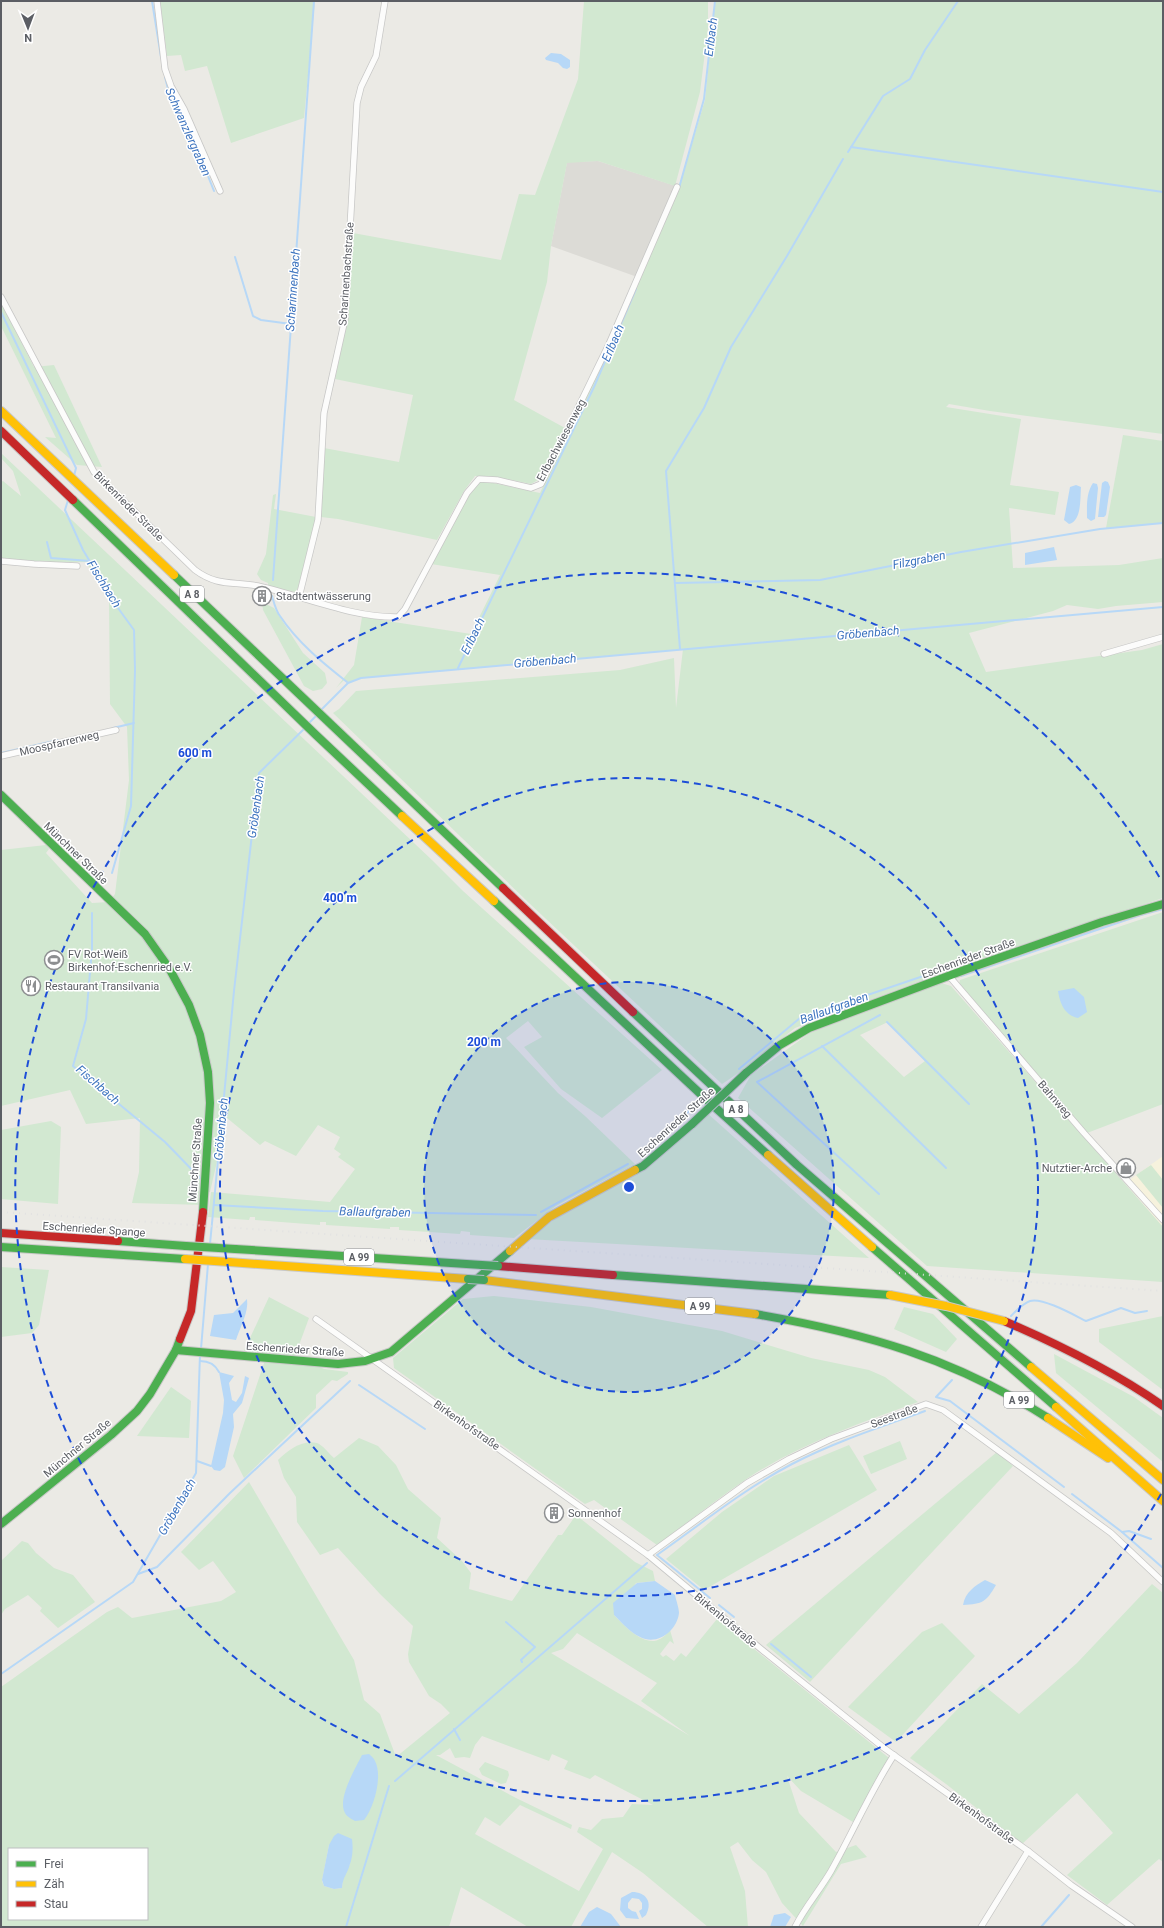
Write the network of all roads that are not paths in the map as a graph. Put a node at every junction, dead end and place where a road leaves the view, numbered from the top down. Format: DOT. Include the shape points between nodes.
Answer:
graph roads {
  1 [pos="156,1"];
  2 [pos="385,1"];
  3 [pos="677,187"];
  4 [pos="220,191"];
  5 [pos="1,297"];
  6 [pos="1,412"];
  7 [pos="1,431"];
  8 [pos="1,561"];
  9 [pos="77,566"];
  10 [pos="298,596"];
  11 [pos="1163,637"];
  12 [pos="1104,654"];
  13 [pos="116,730"];
  14 [pos="1,756"];
  15 [pos="1,794"];
  16 [pos="1163,904"];
  17 [pos="949,976"];
  18 [pos="1163,1220"];
  19 [pos="1,1233"];
  20 [pos="1,1247"];
  21 [pos="316,1319"];
  22 [pos="176,1350"];
  23 [pos="374,1359"];
  24 [pos="1163,1406"];
  25 [pos="1119,1463"];
  26 [pos="1163,1480"];
  27 [pos="1163,1501"];
  28 [pos="1,1524"];
  29 [pos="648,1555"];
  30 [pos="1163,1582"];
  31 [pos="894,1755"];
  32 [pos="1028,1851"];
  33 [pos="795,1927"];
  34 [pos="981,1927"];
  35 [pos="1132,1927"];
  1 -- 4 [label="street" via="165,69"];
  2 -- 10 [label="street, Scharinenbachstraße" via="376,56 361,87 357,103 345,319 324,413 318,520"];
  3 -- 10 [label="street, Erlbachwiesenweg" via="609,344 540,484 531,488 497,480 479,479 467,493 405,610 398,617 361,614"];
  5 -- 10 [label="street, Birkenrieder Straße" via="94,472 178,554 207,578"];
  6 -- 26 [label="main road, A 8" via="714,1089 809,1175"];
  7 -- 25 [label="main road, A 8" via="316,735 707,1100"];
  8 -- 9 [label="street"];
  11 -- 12 [label="street"];
  13 -- 14 [label="street, Moospfarrerweg"];
  15 -- 22 [label="main road, Münchner Straße" via="145,934 180,987 200,1035 206,1056 210,1102 205,1192 191,1311"];
  16 -- 17 [label="main road, Eschenrieder Straße" via="1102,922"];
  17 -- 18 [label="street, Bahnweg" via="1089,1139"];
  17 -- 23 [label="main road, Eschenrieder Straße, bridge" via="808,1028 780,1044 643,1166 549,1217 391,1352"];
  19 -- 24 [label="main road, Eschenrieder Spange / A 99, bridge" via="890,1295 1004,1321 1088,1359"];
  20 -- 25 [label="main road, A 99, bridge" via="484,1280 766,1315 853,1332 912,1350 964,1371 1012,1396 1056,1423 1089,1448"];
  21 -- 23 [label="street, Birkenhofstraße"];
  22 -- 23 [label="main road, Eschenrieder Straße" via="338,1364"];
  22 -- 28 [label="main road, Münchner Straße" via="150,1394 126,1422"];
  23 -- 29 [label="street, Birkenhofstraße"];
  25 -- 27 [label="main road, A 8"];
  29 -- 30 [label="street, Seestraße" via="747,1483 789,1459 831,1439 926,1404 948,1414 1111,1533"];
  29 -- 31 [label="street, Birkenhofstraße" via="761,1650"];
  31 -- 32 [label="street, Birkenhofstraße"];
  31 -- 33 [label="street" via="878,1778 850,1838 827,1879 802,1912"];
  32 -- 34 [label="street"];
  32 -- 35 [label="street, Birkenhofstraße" via="1071,1885"];
}
